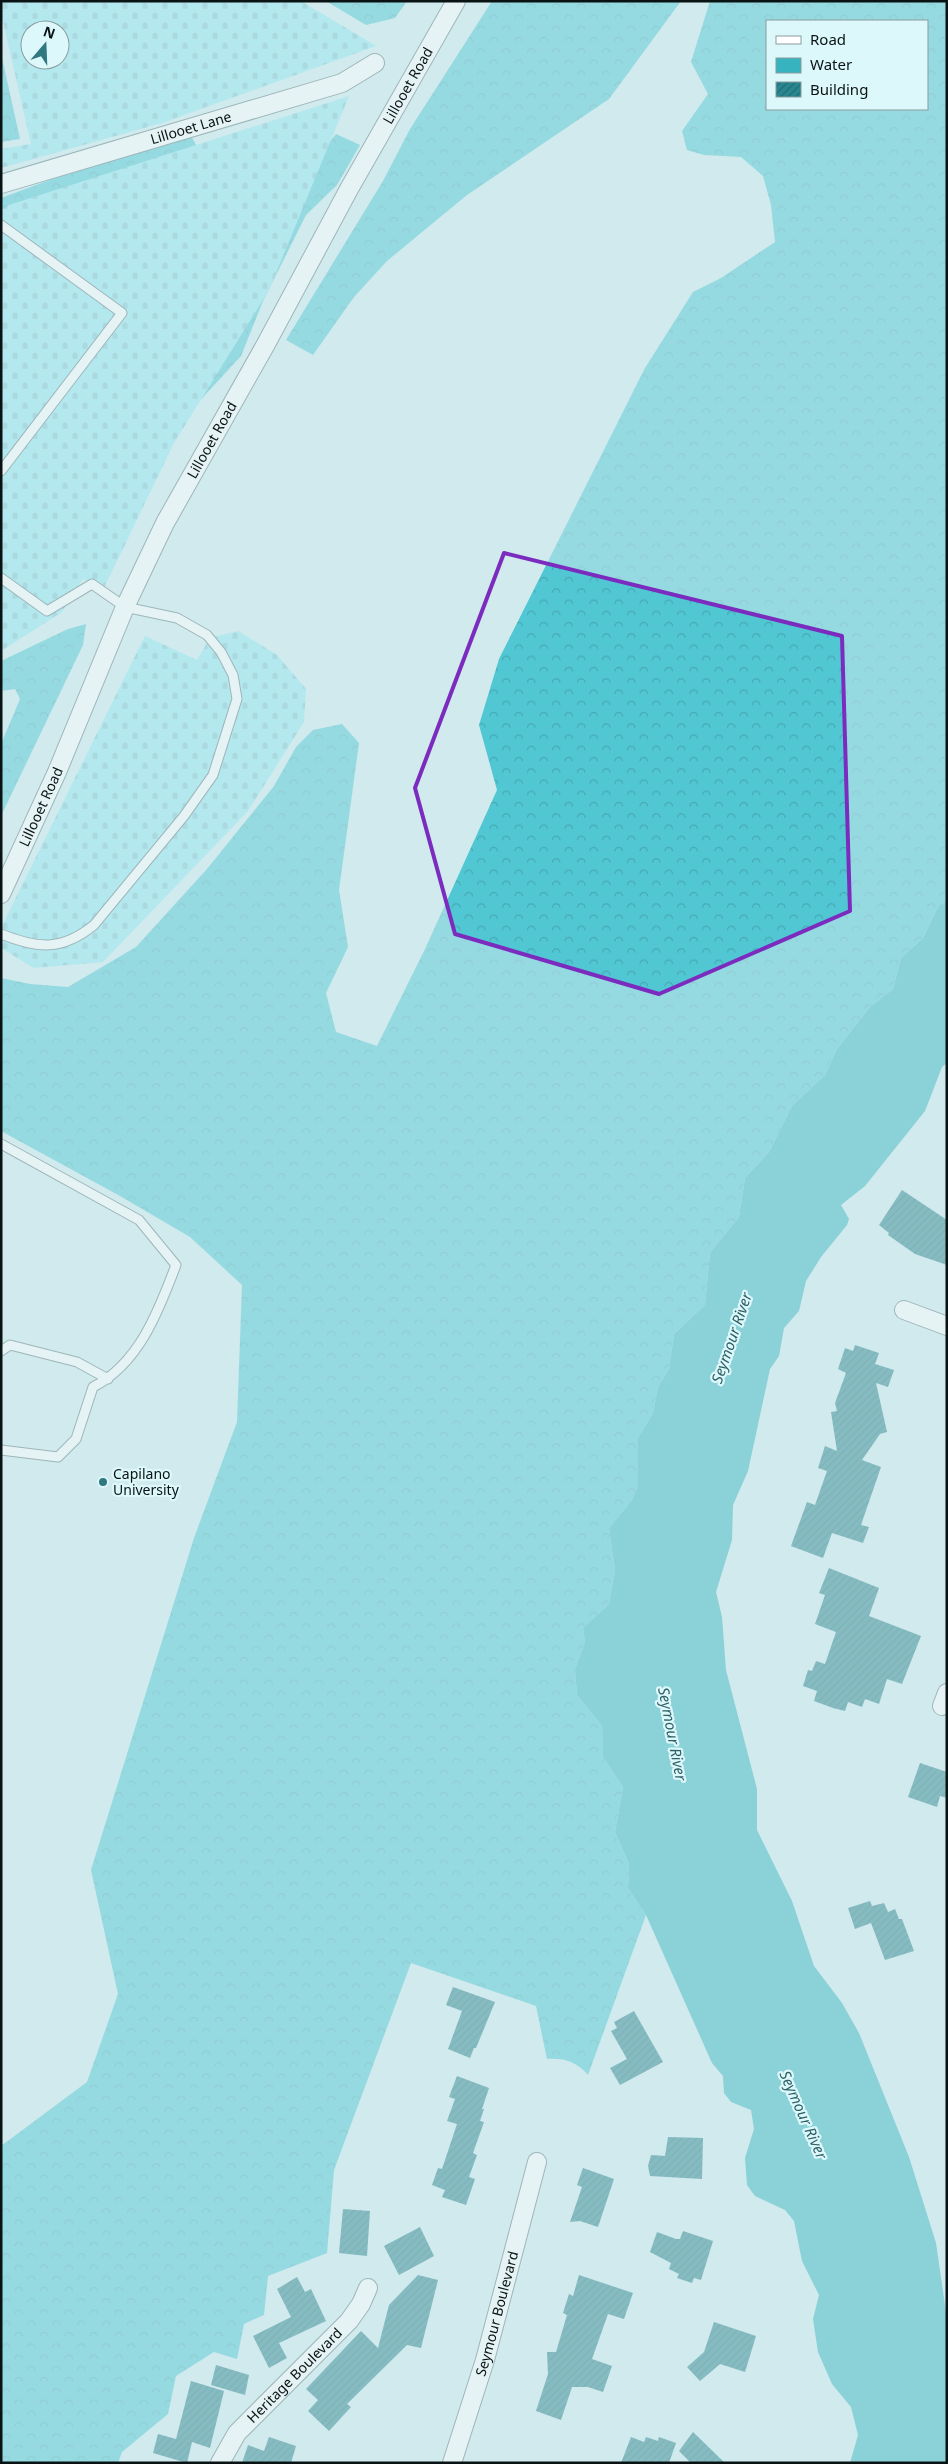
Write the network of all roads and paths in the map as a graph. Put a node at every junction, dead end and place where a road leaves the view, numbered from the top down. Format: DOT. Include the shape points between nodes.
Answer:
graph roads {
  1 [pos="456,1"];
  2 [pos="376,63"];
  3 [pos="1,184"];
  4 [pos="1,225"];
  5 [pos="1,471"];
  6 [pos="1,578"];
  7 [pos="125,607"];
  8 [pos="1,894"];
  9 [pos="1,934"];
  10 [pos="1,1144"];
  11 [pos="904,1310"];
  12 [pos="947,1326"];
  13 [pos="1,1351"];
  14 [pos="108,1379"];
  15 [pos="1,1450"];
  16 [pos="537,2162"];
  17 [pos="368,2288"];
  18 [pos="220,2463"];
  19 [pos="452,2463"];
  1 -- 7 [label="street, Lillooet Road" via="165,523"];
  2 -- 3 [label="street, Lillooet Lane" via="342,83"];
  4 -- 5 [label="lane" via="122,313"];
  6 -- 7 [label="lane" via="47,611 92,584"];
  7 -- 8 [label="street, Lillooet Road" via="57,772"];
  7 -- 9 [label="lane" via="177,618 207,635 234,675 237,699 213,775 184,816 94,925 83,934 56,945 40,946"];
  10 -- 14 [label="lane" via="139,1220 176,1265 143,1340"];
  11 -- 12 [label="street"];
  13 -- 14 [label="lane" via="10,1345 77,1362"];
  14 -- 15 [label="lane" via="93,1386 76,1439 58,1457"];
  16 -- 19 [label="street, Seymour Boulevard" via="485,2360"];
  17 -- 18 [label="street, Heritage Boulevard" via="349,2322 237,2433"];
}
